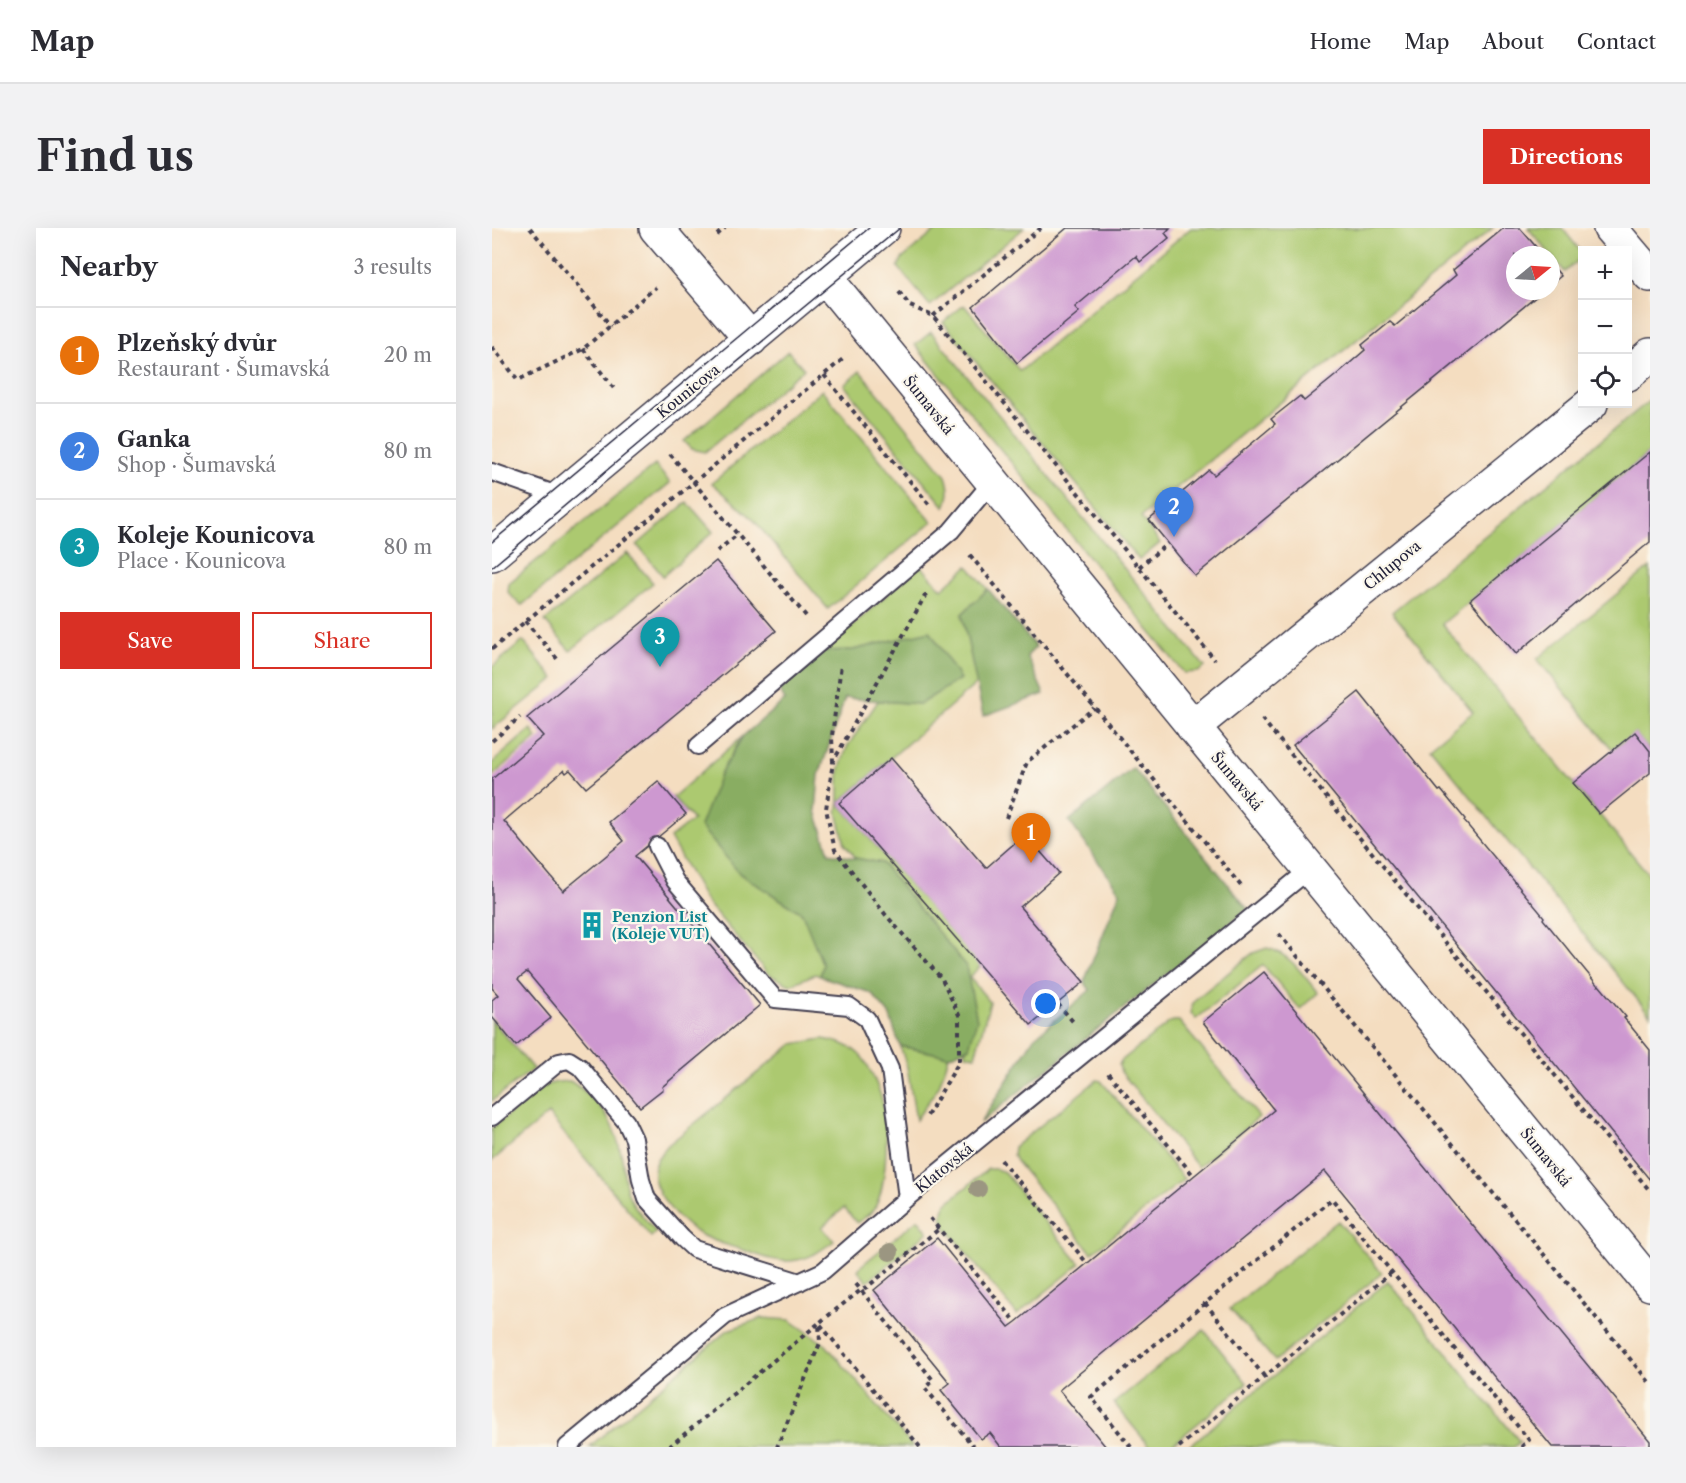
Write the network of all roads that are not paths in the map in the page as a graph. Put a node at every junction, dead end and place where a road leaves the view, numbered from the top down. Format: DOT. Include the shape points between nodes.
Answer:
graph roads {
  1 [pos="656,228"];
  2 [pos="883,228"];
  3 [pos="1610,228"];
  4 [pos="1650,275"];
  5 [pos="825,277"];
  6 [pos="751,339"];
  7 [pos="1650,356"];
  8 [pos="1632,371"];
  9 [pos="1586,408"];
  10 [pos="492,472"];
  11 [pos="992,482"];
  12 [pos="560,496"];
  13 [pos="492,554"];
  14 [pos="1193,727"];
  15 [pos="698,746"];
  16 [pos="657,846"];
  17 [pos="1310,869"];
  18 [pos="492,1117"];
  19 [pos="907,1198"];
  20 [pos="800,1282"];
  21 [pos="1650,1284"];
  22 [pos="567,1447"];
  1 -- 6 [label="street"];
  2 -- 5 [label="street, Kounicova"];
  3 -- 4 [label="street"];
  5 -- 6 [label="street, Kounicova"];
  5 -- 11 [label="street, Šumavská"];
  6 -- 12 [label="street, Kounicova"];
  7 -- 8 [label="street"];
  9 -- 14 [label="street, Chlupova"];
  10 -- 12 [label="lane"];
  11 -- 14 [label="street, Šumavská"];
  11 -- 15 [label="lane" via="951,531"];
  12 -- 13 [label="street, Kounicova"];
  14 -- 17 [label="street, Šumavská"];
  16 -- 19 [label="lane" via="675,881 775,999 849,1006 867,1018 890,1069"];
  17 -- 19 [label="lane, Klatovská"];
  17 -- 21 [label="street, Šumavská"];
  18 -- 20 [label="lane" via="559,1062 569,1060 580,1067 626,1122 634,1139 647,1199 682,1238 694,1249"];
  19 -- 20 [label="lane, Klatovská" via="823,1271"];
  20 -- 22 [label="lane, Klatovská" via="725,1316"];
}
